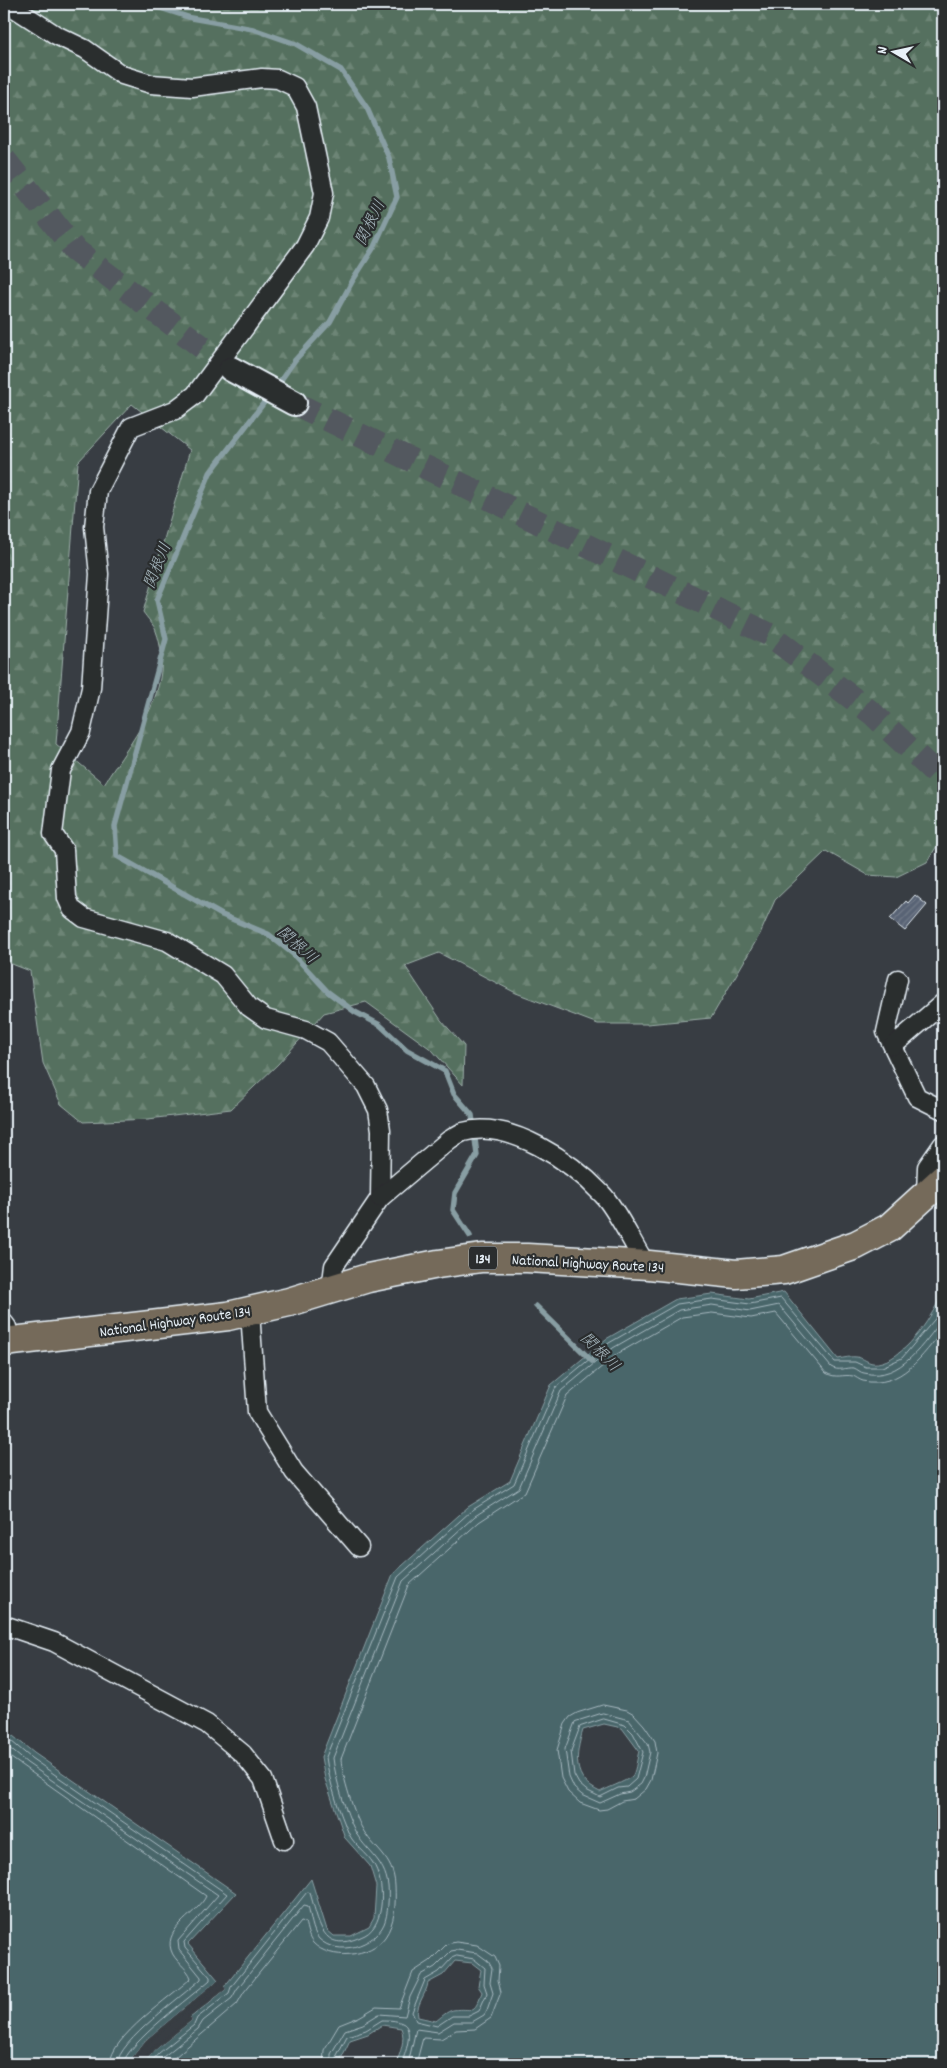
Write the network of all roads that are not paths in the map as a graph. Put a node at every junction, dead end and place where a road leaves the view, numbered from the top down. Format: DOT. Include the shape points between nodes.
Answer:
graph roads {
  1 [pos="8,4"];
  2 [pos="231,369"];
  3 [pos="294,403"];
  4 [pos="898,979"];
  5 [pos="943,1003"];
  6 [pos="893,1046"];
  7 [pos="943,1110"];
  8 [pos="943,1144"];
  9 [pos="934,1187"];
  10 [pos="380,1198"];
  11 [pos="649,1265"];
  12 [pos="331,1289"];
  13 [pos="250,1312"];
  14 [pos="5,1335"];
  15 [pos="358,1547"];
  16 [pos="4,1625"];
  17 [pos="284,1840"];
  1 -- 10 [label="street" via="56,35 85,49 122,75 151,84 192,87 278,79 295,87 306,107 324,193 319,218 305,246 195,395 175,410 131,427 98,492 94,527 99,574 91,688 81,732 61,770 53,834 64,850 67,898 72,909 84,918 167,941 222,975 249,1007 266,1019 306,1030 328,1042 366,1086 378,1110 381,1130"];
  2 -- 3 [label="main road"];
  4 -- 6 [label="street" via="886,1032"];
  5 -- 6 [label="street"];
  6 -- 7 [label="street" via="917,1097"];
  8 -- 9 [label="street" via="927,1167"];
  9 -- 11 [label="highway, National Highway Route 134 / 134" via="889,1228 841,1251 784,1270 736,1274"];
  10 -- 11 [label="street" via="462,1132 487,1130 524,1139 569,1164 604,1195"];
  10 -- 12 [label="street" via="334,1266"];
  11 -- 12 [label="highway, National Highway Route 134 / 134" via="482,1258 395,1272"];
  12 -- 13 [label="highway, National Highway Route 134 / 134"];
  13 -- 14 [label="highway, National Highway Route 134 / 134" via="200,1321"];
  13 -- 15 [label="street" via="257,1412 294,1472"];
  16 -- 17 [label="street" via="54,1642 207,1724 243,1754 263,1779"];
}
